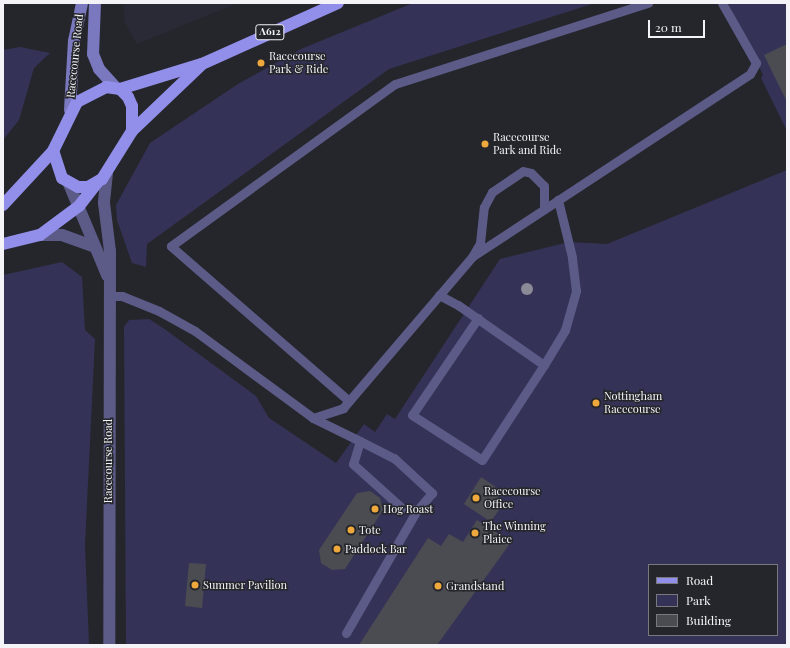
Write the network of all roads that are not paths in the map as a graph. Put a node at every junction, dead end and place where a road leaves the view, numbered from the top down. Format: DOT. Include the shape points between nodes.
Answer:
graph roads {
  1 [pos="82,3"];
  2 [pos="95,3"];
  3 [pos="338,3"];
  4 [pos="648,3"];
  5 [pos="722,3"];
  6 [pos="202,64"];
  7 [pos="118,89"];
  8 [pos="70,110"];
  9 [pos="132,131"];
  10 [pos="53,152"];
  11 [pos="107,173"];
  12 [pos="97,183"];
  13 [pos="69,184"];
  14 [pos="558,200"];
  15 [pos="3,205"];
  16 [pos="79,206"];
  17 [pos="544,209"];
  18 [pos="40,235"];
  19 [pos="3,244"];
  20 [pos="92,246"];
  21 [pos="472,257"];
  22 [pos="108,276"];
  23 [pos="439,295"];
  24 [pos="108,296"];
  25 [pos="478,318"];
  26 [pos="544,365"];
  27 [pos="349,401"];
  28 [pos="314,418"];
  29 [pos="360,441"];
  30 [pos="417,510"];
  31 [pos="346,633"];
  32 [pos="109,645"];
  1 -- 8 [label="street, Racecourse Road" via="74,41"];
  2 -- 7 [label="street, Racecourse Road" via="93,54 99,69"];
  3 -- 6 [label="main road, A612"];
  4 -- 27 [label="lane" via="395,84 171,246"];
  5 -- 14 [label="lane" via="756,63 750,74"];
  6 -- 7 [label="main road, A612"];
  6 -- 9 [label="main road, A612"];
  7 -- 8 [label="main road" via="95,90"];
  7 -- 9 [label="main road" via="132,106"];
  8 -- 10 [label="main road"];
  9 -- 11 [label="main road"];
  10 -- 13 [label="main road" via="56,170"];
  10 -- 15 [label="main road"];
  11 -- 12 [label="main road"];
  11 -- 22 [label="street, Racecourse Road" via="104,203 110,251"];
  12 -- 13 [label="main road" via="88,187"];
  12 -- 16 [label="main road"];
  13 -- 16 [label="street, Racecourse Road"];
  14 -- 17 [label="lane"];
  14 -- 26 [label="lane" via="572,257 576,291 565,330"];
  16 -- 18 [label="main road"];
  16 -- 20 [label="street, Racecourse Road"];
  17 -- 21 [label="lane"];
  17 -- 21 [label="lane" via="544,186 531,172 523,171 504,183 492,192 484,207 480,242"];
  18 -- 19 [label="main road"];
  18 -- 20 [label="street" via="62,235"];
  20 -- 22 [label="street, Racecourse Road"];
  21 -- 23 [label="lane"];
  22 -- 24 [label="street, Racecourse Road"];
  23 -- 25 [label="lane"];
  23 -- 27 [label="lane"];
  24 -- 28 [label="lane" via="122,296 159,310 195,331"];
  24 -- 32 [label="street, Racecourse Road"];
  25 -- 26 [label="lane"];
  25 -- 26 [label="lane" via="412,415 482,460"];
  27 -- 28 [label="lane" via="343,408"];
  28 -- 29 [label="lane"];
  29 -- 30 [label="lane" via="353,464 402,508"];
  29 -- 30 [label="lane" via="394,458 432,493"];
  30 -- 31 [label="lane"];
}
